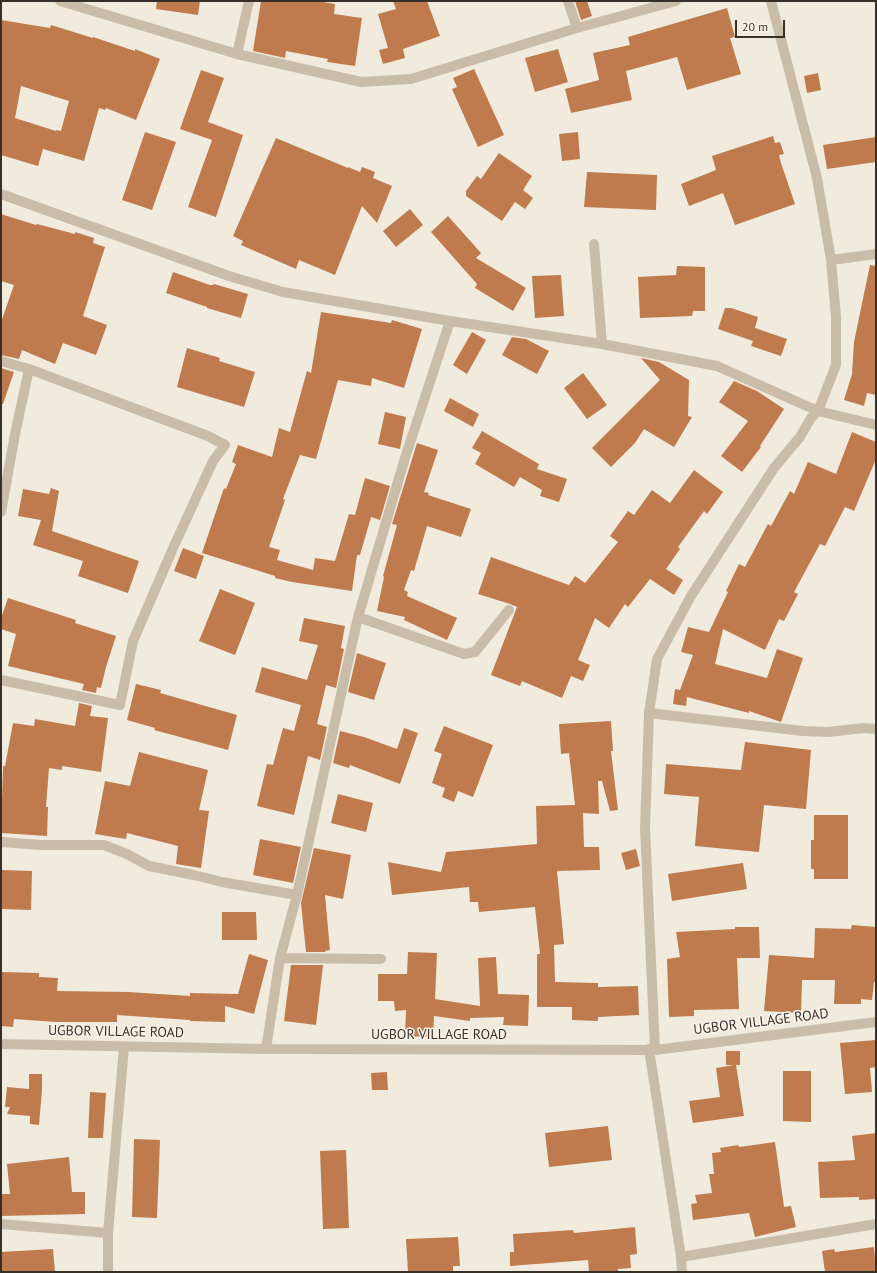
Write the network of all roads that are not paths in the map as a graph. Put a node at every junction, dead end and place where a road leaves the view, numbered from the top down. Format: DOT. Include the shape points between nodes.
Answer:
graph roads {
  1 [pos="60,1"];
  2 [pos="249,1"];
  3 [pos="568,1"];
  4 [pos="676,1"];
  5 [pos="771,1"];
  6 [pos="577,28"];
  7 [pos="237,54"];
  8 [pos="1,194"];
  9 [pos="594,244"];
  10 [pos="876,254"];
  11 [pos="830,260"];
  12 [pos="450,321"];
  13 [pos="602,344"];
  14 [pos="1,361"];
  15 [pos="29,369"];
  16 [pos="818,411"];
  17 [pos="876,425"];
  18 [pos="1,512"];
  19 [pos="509,610"];
  20 [pos="358,618"];
  21 [pos="1,680"];
  22 [pos="649,713"];
  23 [pos="876,729"];
  24 [pos="1,842"];
  25 [pos="297,895"];
  26 [pos="280,958"];
  27 [pos="382,959"];
  28 [pos="876,1022"];
  29 [pos="1,1044"];
  30 [pos="124,1047"];
  31 [pos="266,1049"];
  32 [pos="652,1049"];
  33 [pos="1,1224"];
  34 [pos="876,1224"];
  35 [pos="108,1233"];
  36 [pos="681,1257"];
  37 [pos="108,1272"];
  38 [pos="682,1272"];
  1 -- 7 [label="street"];
  2 -- 7 [label="street"];
  3 -- 6 [label="street"];
  4 -- 6 [label="street"];
  5 -- 11 [label="street" via="817,178"];
  6 -- 7 [label="street" via="411,79 361,82"];
  8 -- 12 [label="street" via="230,276 283,292"];
  9 -- 13 [label="street"];
  10 -- 11 [label="street"];
  11 -- 16 [label="street" via="836,317 836,365"];
  12 -- 13 [label="street"];
  12 -- 20 [label="street" via="405,458"];
  13 -- 16 [label="street" via="717,366"];
  14 -- 15 [label="street"];
  15 -- 18 [label="street"];
  15 -- 21 [label="street" via="208,436 225,445 213,460 133,641 120,705"];
  16 -- 17 [label="street"];
  16 -- 22 [label="street" via="774,468 691,596 657,659"];
  19 -- 20 [label="street" via="475,652 464,654"];
  20 -- 25 [label="street"];
  22 -- 23 [label="street" via="803,731"];
  22 -- 32 [label="street" via="645,828"];
  24 -- 25 [label="street" via="104,845 149,866"];
  25 -- 26 [label="street"];
  26 -- 27 [label="street"];
  26 -- 31 [label="street"];
  28 -- 32 [label="street, UGBOR VILLAGE ROAD"];
  29 -- 30 [label="street, UGBOR VILLAGE ROAD"];
  30 -- 31 [label="street, UGBOR VILLAGE ROAD"];
  30 -- 35 [label="street"];
  31 -- 32 [label="street, UGBOR VILLAGE ROAD"];
  32 -- 36 [label="street"];
  33 -- 35 [label="street"];
  34 -- 36 [label="street"];
  35 -- 37 [label="street"];
  36 -- 38 [label="street"];
}
